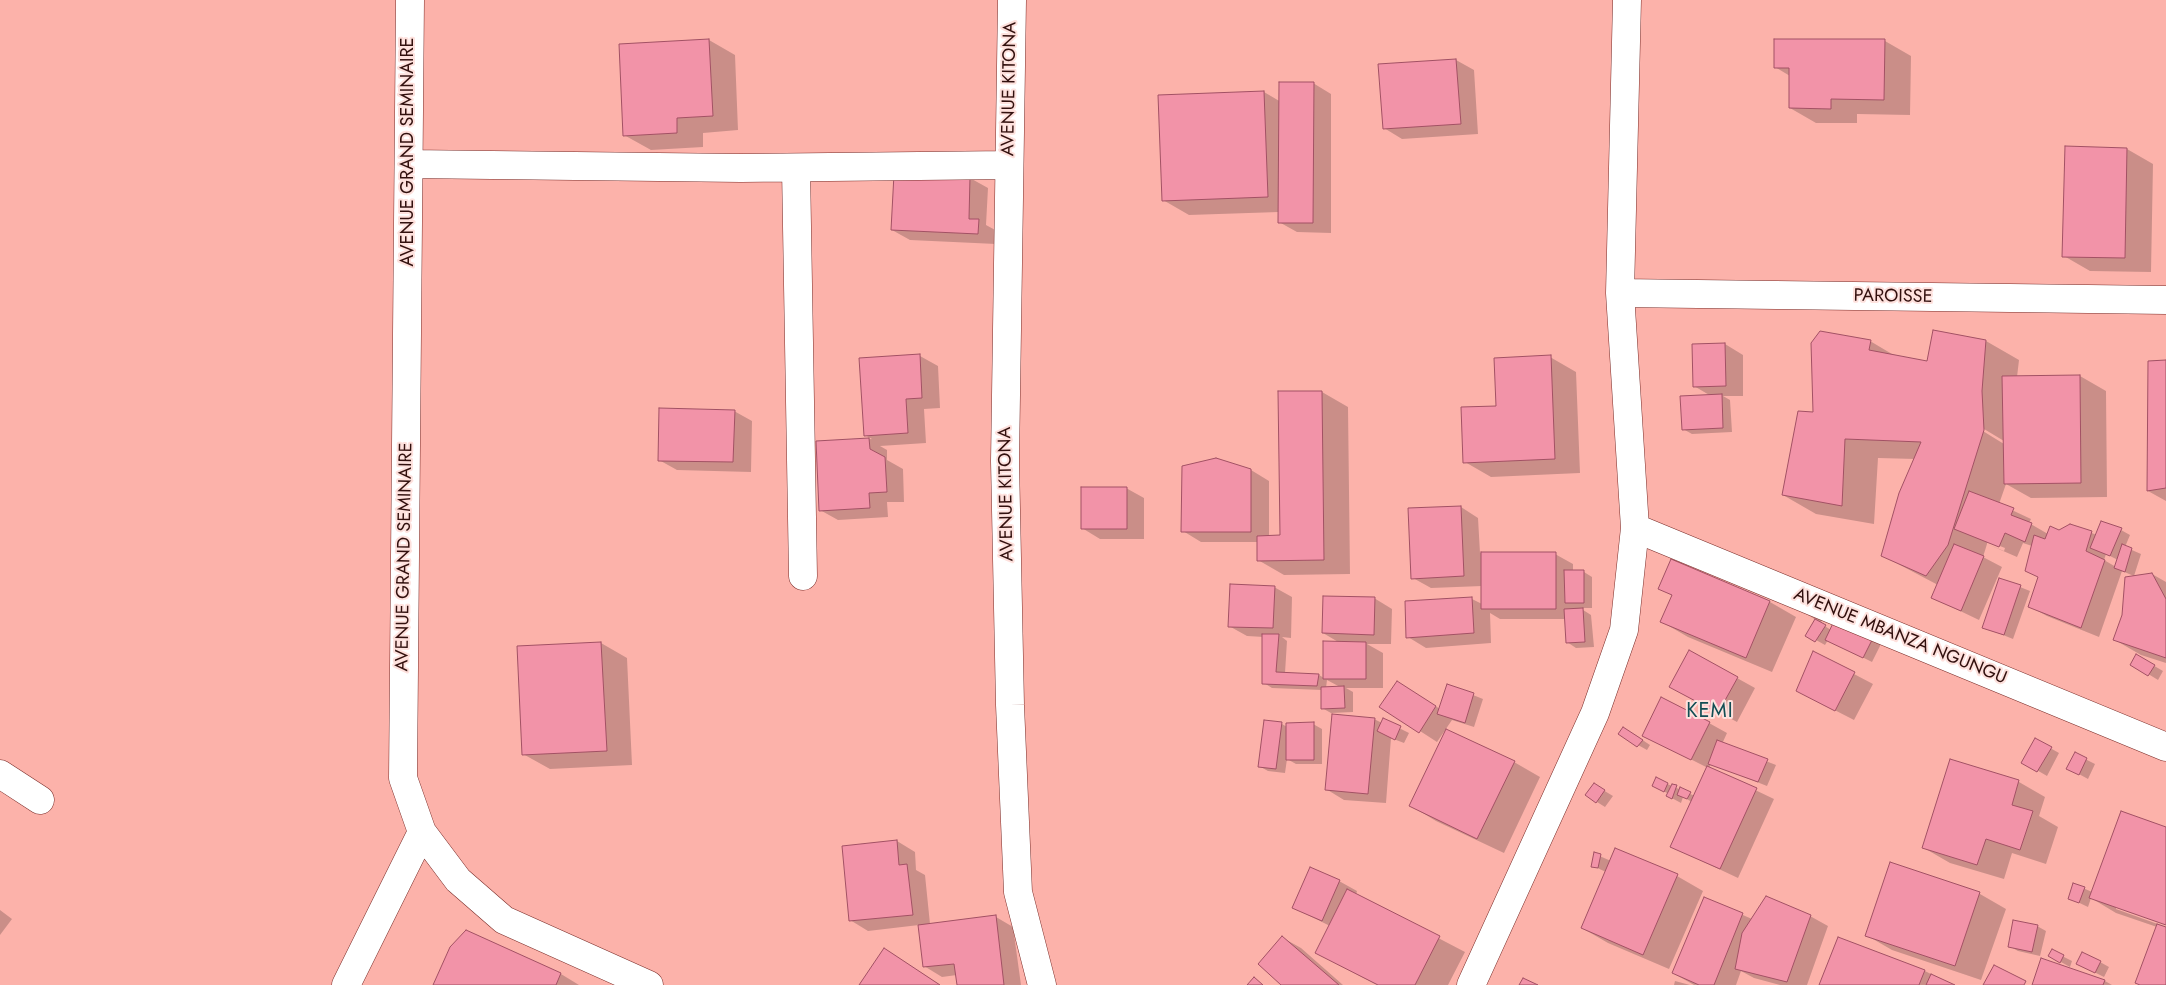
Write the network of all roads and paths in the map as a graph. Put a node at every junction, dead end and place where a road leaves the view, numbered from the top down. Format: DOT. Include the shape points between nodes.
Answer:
graph roads {
  1 [pos="410,0"];
  2 [pos="1012,0"];
  3 [pos="1627,0"];
  4 [pos="409,164"];
  5 [pos="1008,165"];
  6 [pos="796,168"];
  7 [pos="1620,294"];
  8 [pos="2166,300"];
  9 [pos="1635,528"];
  10 [pos="803,576"];
  11 [pos="2166,747"];
  12 [pos="0,774"];
  13 [pos="40,800"];
  14 [pos="422,832"];
  15 [pos="346,985"];
  16 [pos="649,985"];
  17 [pos="1042,985"];
  18 [pos="1471,985"];
  1 -- 4 [label="street, AVENUE GRAND SEMINAIRE"];
  2 -- 5 [label="street, AVENUE KITONA"];
  3 -- 7 [label="street"];
  4 -- 6 [label="street"];
  4 -- 14 [label="street, AVENUE GRAND SEMINAIRE" via="403,778"];
  5 -- 6 [label="street"];
  5 -- 17 [label="street, AVENUE KITONA" via="1005,461 1010,705 1018,892"];
  6 -- 10 [label="street"];
  7 -- 8 [label="street, PAROISSE"];
  7 -- 9 [label="street"];
  9 -- 11 [label="street, AVENUE MBANZA NGUNGU"];
  9 -- 18 [label="street" via="1624,630 1595,713"];
  12 -- 13 [label="street"];
  14 -- 15 [label="street"];
  14 -- 16 [label="street, AVENUE GRAND SEMINAIRE" via="458,880 504,920"];
}
